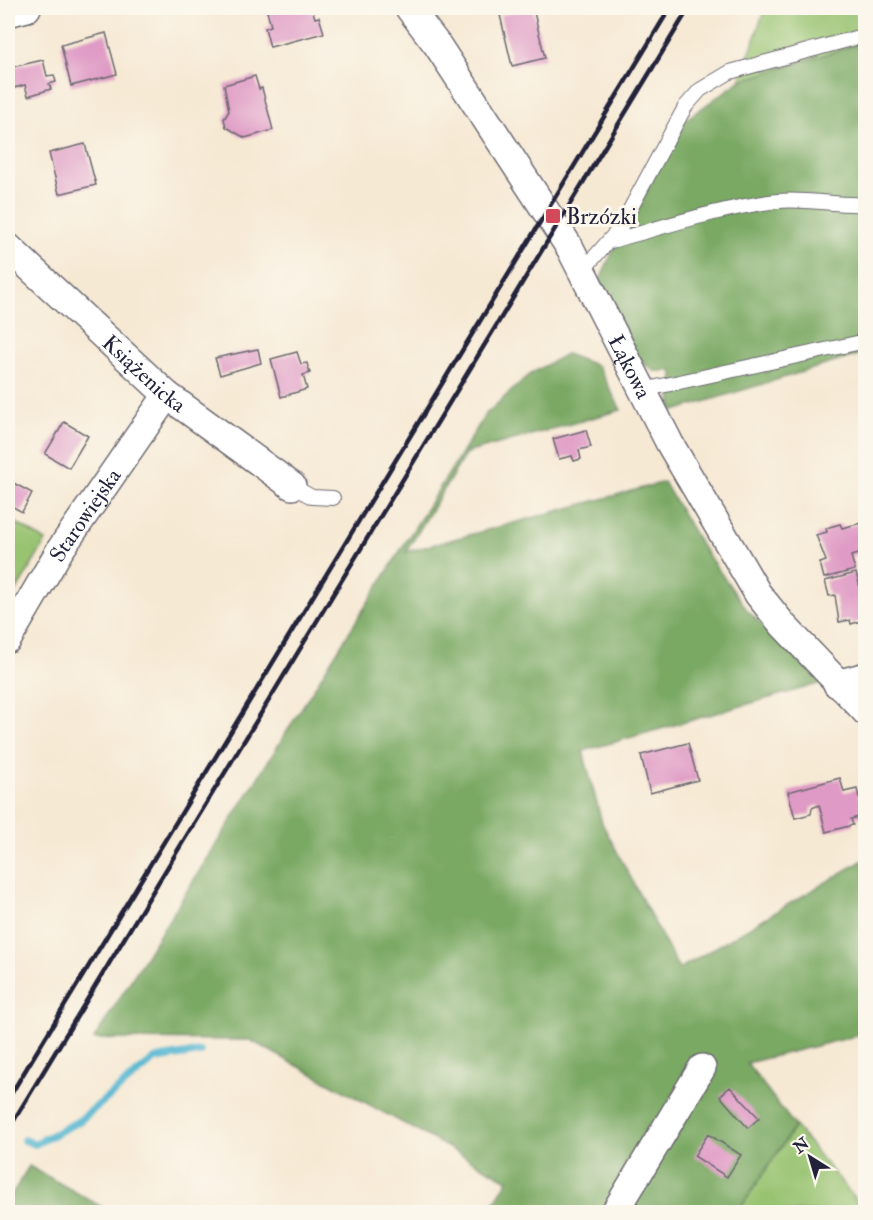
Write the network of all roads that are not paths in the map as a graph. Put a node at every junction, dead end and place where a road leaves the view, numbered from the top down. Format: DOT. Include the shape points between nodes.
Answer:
graph roads {
  1 [pos="27,8"];
  2 [pos="409,8"];
  3 [pos="8,13"];
  4 [pos="866,35"];
  5 [pos="866,204"];
  6 [pos="611,241"];
  7 [pos="8,247"];
  8 [pos="583,270"];
  9 [pos="866,341"];
  10 [pos="643,390"];
  11 [pos="167,395"];
  12 [pos="292,486"];
  13 [pos="333,498"];
  14 [pos="8,639"];
  15 [pos="866,676"];
  16 [pos="837,684"];
  17 [pos="866,712"];
  18 [pos="702,1068"];
  19 [pos="615,1212"];
  1 -- 3 [label="street"];
  2 -- 8 [label="street, Łąkowa" via="438,46"];
  4 -- 6 [label="lane" via="730,72 700,90 684,107"];
  5 -- 6 [label="lane" via="770,202"];
  6 -- 8 [label="lane"];
  7 -- 11 [label="street, Książenicka"];
  8 -- 10 [label="street, Łąkowa"];
  9 -- 10 [label="lane"];
  10 -- 16 [label="street, Łąkowa" via="758,594"];
  11 -- 12 [label="street, Książenicka"];
  11 -- 14 [label="street, Starowiejska" via="60,550"];
  12 -- 13 [label="lane" via="312,497"];
  15 -- 16 [label="street"];
  16 -- 17 [label="street, Łąkowa"];
  18 -- 19 [label="street"];
}
